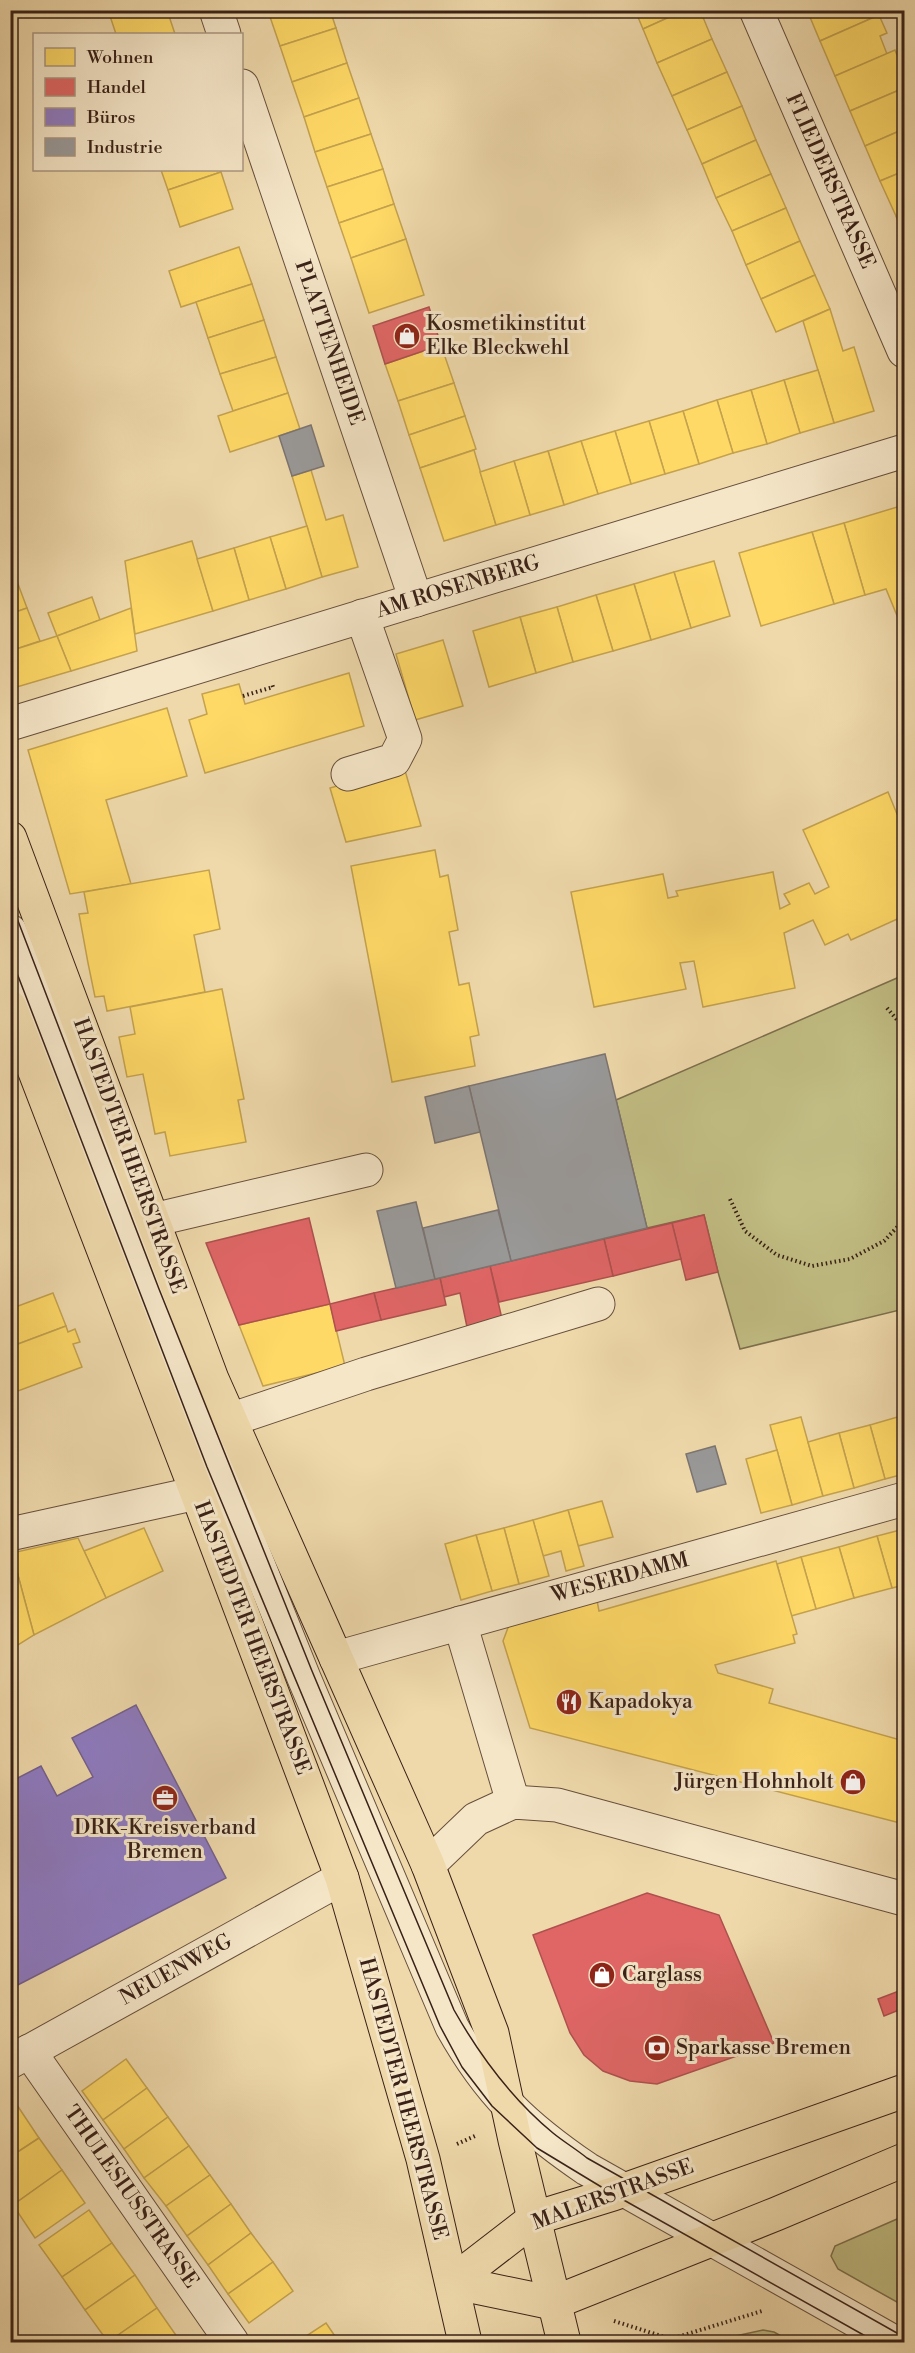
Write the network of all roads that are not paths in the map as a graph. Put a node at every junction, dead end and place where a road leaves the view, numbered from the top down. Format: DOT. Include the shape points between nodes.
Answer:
graph roads {
  1 [pos="216,10"];
  2 [pos="756,10"];
  3 [pos="224,33"];
  4 [pos="243,89"];
  5 [pos="904,351"];
  6 [pos="904,451"];
  7 [pos="416,600"];
  8 [pos="362,616"];
  9 [pos="10,724"];
  10 [pos="348,774"];
  11 [pos="10,838"];
  12 [pos="10,932"];
  13 [pos="10,1007"];
  14 [pos="366,1170"];
  15 [pos="153,1220"];
  16 [pos="597,1304"];
  17 [pos="230,1420"];
  18 [pos="197,1493"];
  19 [pos="904,1499"];
  20 [pos="10,1534"];
  21 [pos="459,1623"];
  22 [pos="336,1658"];
  23 [pos="513,1802"];
  24 [pos="429,1865"];
  25 [pos="342,1878"];
  26 [pos="904,1899"];
  27 [pos="20,2056"];
  28 [pos="904,2091"];
  29 [pos="510,2113"];
  30 [pos="904,2160"];
  31 [pos="624,2190"];
  32 [pos="535,2218"];
  33 [pos="711,2239"];
  34 [pos="452,2282"];
  35 [pos="553,2303"];
  36 [pos="232,2343"];
  37 [pos="465,2343"];
  38 [pos="564,2343"];
  39 [pos="894,2343"];
  1 -- 3 [label="street"];
  2 -- 5 [label="street, FLIEDERSTRASSE"];
  4 -- 7 [label="street, PLATTENHEIDE"];
  6 -- 7 [label="street, AM ROSENBERG"];
  7 -- 8 [label="street, AM ROSENBERG"];
  8 -- 9 [label="street, AM ROSENBERG"];
  8 -- 10 [label="street" via="405,739 394,760"];
  11 -- 15 [label="main road, HASTEDTER HEERSTRASSE"];
  12 -- 29 [label="street" via="221,1473 405,1917 452,2026"];
  13 -- 18 [label="main road, HASTEDTER HEERSTRASSE"];
  14 -- 15 [label="street"];
  15 -- 17 [label="main road, HASTEDTER HEERSTRASSE"];
  16 -- 17 [label="street"];
  17 -- 22 [label="main road, HASTEDTER HEERSTRASSE"];
  18 -- 20 [label="street"];
  18 -- 25 [label="main road, HASTEDTER HEERSTRASSE"];
  19 -- 21 [label="street, WESERDAMM"];
  21 -- 22 [label="street, WESERDAMM"];
  21 -- 23 [label="street"];
  22 -- 24 [label="main road, HASTEDTER HEERSTRASSE"];
  23 -- 24 [label="street" via="477,1819"];
  23 -- 26 [label="street" via="557,1804"];
  24 -- 29 [label="main road, HASTEDTER HEERSTRASSE" via="492,2033"];
  25 -- 27 [label="street, NEUENWEG"];
  25 -- 34 [label="main road, HASTEDTER HEERSTRASSE" via="423,2159"];
  27 -- 36 [label="street, THULESIUSSTRASSE"];
  28 -- 31 [label="main road, MALERSTRASSE"];
  29 -- 31 [label="street" via="548,2143"];
  29 -- 32 [label="main road, HASTEDTER HEERSTRASSE"];
  30 -- 33 [label="main road"];
  31 -- 32 [label="main road, MALERSTRASSE"];
  31 -- 33 [label="street"];
  32 -- 34 [label="main road, MALERSTRASSE"];
  32 -- 35 [label="main road, HASTEDTER HEERSTRASSE"];
  33 -- 35 [label="main road"];
  33 -- 39 [label="street"];
  34 -- 35 [label="main road"];
  34 -- 37 [label="main road, HASTEDTER HEERSTRASSE"];
  35 -- 38 [label="main road, HASTEDTER HEERSTRASSE"];
}
